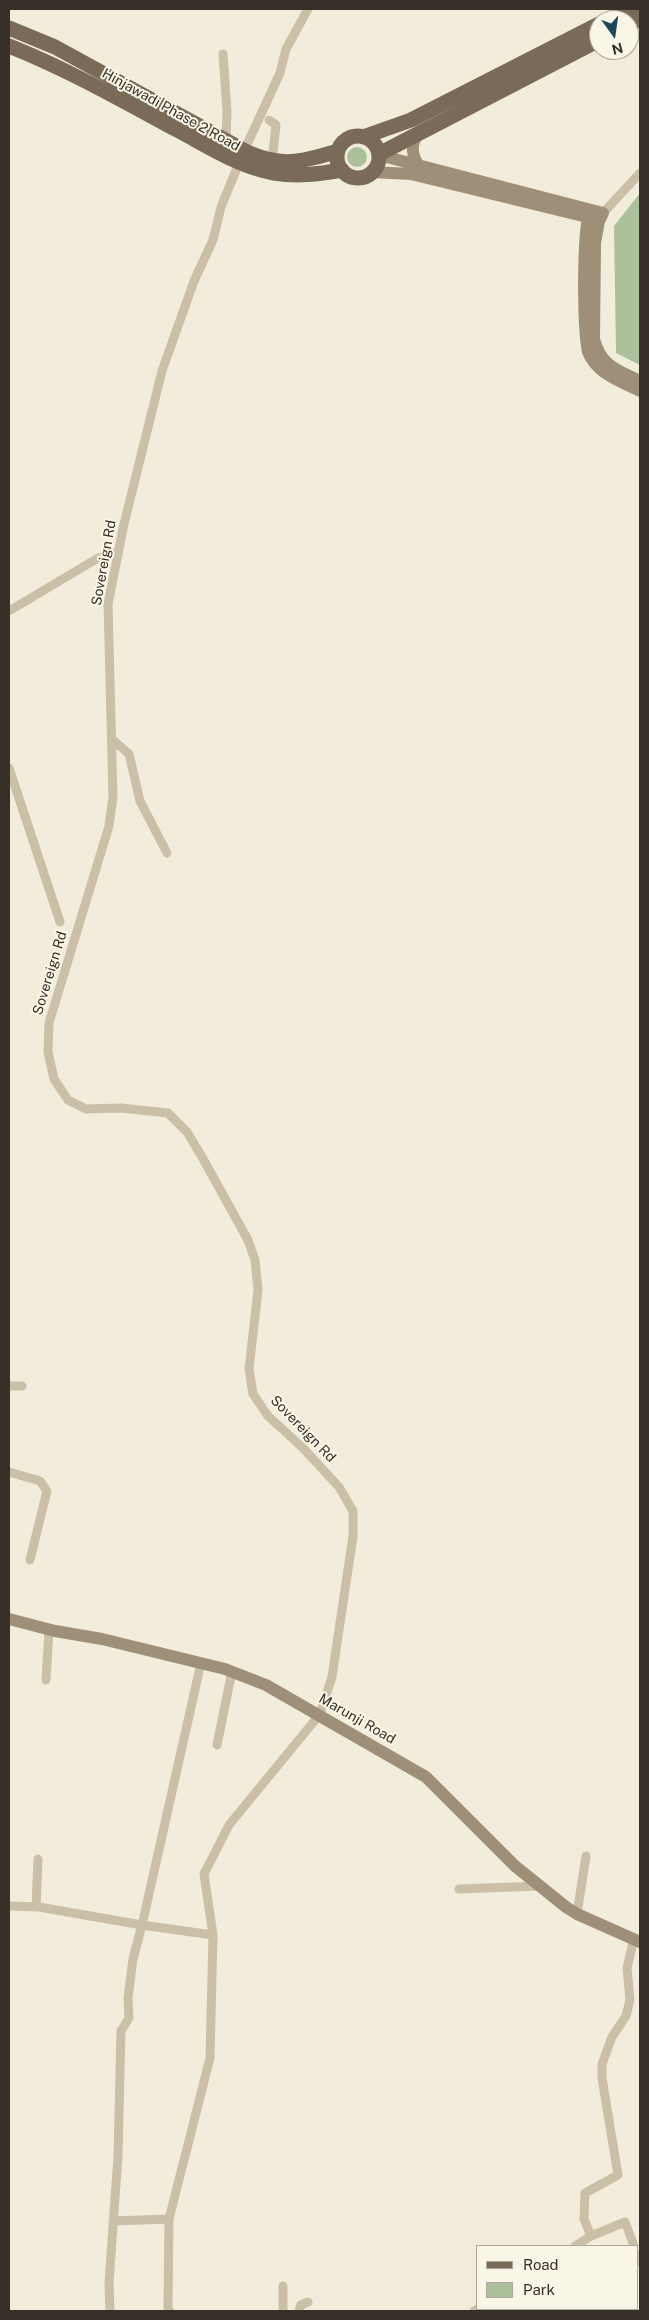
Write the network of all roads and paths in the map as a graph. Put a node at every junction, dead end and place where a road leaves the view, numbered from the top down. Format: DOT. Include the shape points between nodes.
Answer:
graph roads {
  1 [pos="308,9"];
  2 [pos="9,28"];
  3 [pos="589,29"];
  4 [pos="589,45"];
  5 [pos="9,46"];
  6 [pos="223,54"];
  7 [pos="270,120"];
  8 [pos="418,134"];
  9 [pos="363,136"];
  10 [pos="226,141"];
  11 [pos="338,151"];
  12 [pos="379,155"];
  13 [pos="241,157"];
  14 [pos="272,161"];
  15 [pos="420,168"];
  16 [pos="342,170"];
  17 [pos="372,172"];
  18 [pos="640,173"];
  19 [pos="595,215"];
  20 [pos="640,381"];
  21 [pos="640,391"];
  22 [pos="118,552"];
  23 [pos="9,611"];
  24 [pos="112,739"];
  25 [pos="9,768"];
  26 [pos="168,853"];
  27 [pos="60,922"];
  28 [pos="9,1386"];
  29 [pos="22,1386"];
  30 [pos="9,1472"];
  31 [pos="30,1560"];
  32 [pos="9,1620"];
  33 [pos="49,1630"];
  34 [pos="201,1663"];
  35 [pos="232,1671"];
  36 [pos="46,1680"];
  37 [pos="320,1714"];
  38 [pos="217,1745"];
  39 [pos="586,1856"];
  40 [pos="38,1858"];
  41 [pos="540,1886"];
  42 [pos="459,1890"];
  43 [pos="9,1906"];
  44 [pos="36,1907"];
  45 [pos="577,1914"];
  46 [pos="142,1925"];
  47 [pos="213,1935"];
  48 [pos="637,1940"];
  49 [pos="169,2219"];
  50 [pos="113,2221"];
  51 [pos="591,2236"];
  52 [pos="577,2245"];
  53 [pos="634,2245"];
  54 [pos="283,2286"];
  55 [pos="308,2302"];
  56 [pos="110,2311"];
  57 [pos="170,2311"];
  58 [pos="283,2311"];
  59 [pos="299,2311"];
  1 -- 13 [label="street, Sovereign Rd" via="286,49 280,73"];
  2 -- 10 [label="main road, Hinjawadi Phase 2 Road" via="41,40"];
  3 -- 9 [label="main road" via="411,120"];
  4 -- 8 [label="main road"];
  5 -- 13 [label="main road, Hinjawadi Phase 2 Road" via="54,64"];
  6 -- 10 [label="street"];
  7 -- 14 [label="street" via="276,125"];
  8 -- 12 [label="main road"];
  8 -- 15 [label="street" via="414,140 413,155"];
  9 -- 11 [label="main road" via="348,139"];
  9 -- 12 [label="main road" via="375,145"];
  10 -- 13 [label="main road, Hinjawadi Phase 2 Road"];
  11 -- 14 [label="main road, Hinjawadi Phase 2 Road" via="298,163"];
  11 -- 16 [label="main road"];
  12 -- 15 [label="street"];
  12 -- 17 [label="main road" via="378,164"];
  13 -- 14 [label="main road, Hinjawadi Phase 2 Road"];
  13 -- 16 [label="main road, Hinjawadi Phase 2 Road" via="273,173 315,175"];
  13 -- 22 [label="street, Sovereign Rd" via="162,371"];
  15 -- 19 [label="street"];
  16 -- 17 [label="main road" via="356,177"];
  17 -- 19 [label="street" via="411,174"];
  18 -- 19 [label="street"];
  19 -- 20 [label="street" via="594,339 597,352 607,364"];
  19 -- 21 [label="street" via="585,261 588,352 595,366"];
  22 -- 23 [label="street" via="98,558"];
  22 -- 24 [label="street, Sovereign Rd" via="108,604"];
  24 -- 26 [label="street" via="129,754 140,801"];
  24 -- 37 [label="street, Sovereign Rd" via="110,826 56,995 49,1023 50,1061 54,1079 68,1100 86,1109 121,1108 168,1113 187,1132 248,1240 255,1260 258,1290 249,1369 253,1394 268,1416 339,1487 353,1511 353,1536 332,1677"];
  25 -- 27 [label="street"];
  28 -- 29 [label="street"];
  30 -- 31 [label="street" via="40,1481 47,1491"];
  32 -- 33 [label="street, Marunji Road"];
  33 -- 34 [label="street, Marunji Road"];
  33 -- 36 [label="street"];
  34 -- 35 [label="street, Marunji Road"];
  34 -- 46 [label="street"];
  35 -- 37 [label="street, Marunji Road"];
  35 -- 38 [label="street"];
  37 -- 41 [label="street, Marunji Road" via="426,1777 515,1866"];
  37 -- 47 [label="street" via="230,1825 204,1874"];
  39 -- 45 [label="street"];
  40 -- 44 [label="street"];
  41 -- 42 [label="street"];
  41 -- 45 [label="street, Marunji Road"];
  43 -- 44 [label="street"];
  44 -- 46 [label="street"];
  45 -- 48 [label="street, Marunji Road"];
  46 -- 47 [label="street"];
  46 -- 50 [label="street" via="133,1959 129,2018 121,2031"];
  47 -- 49 [label="street" via="210,2058"];
  48 -- 51 [label="street" via="627,1968 630,2000 626,2016 612,2037 602,2064 618,2174 585,2193 584,2220"];
  49 -- 50 [label="street"];
  49 -- 57 [label="street"];
  50 -- 56 [label="street"];
  51 -- 52 [label="street"];
  51 -- 53 [label="street" via="625,2222"];
  54 -- 58 [label="street"];
  55 -- 59 [label="street" via="301,2305"];
}
